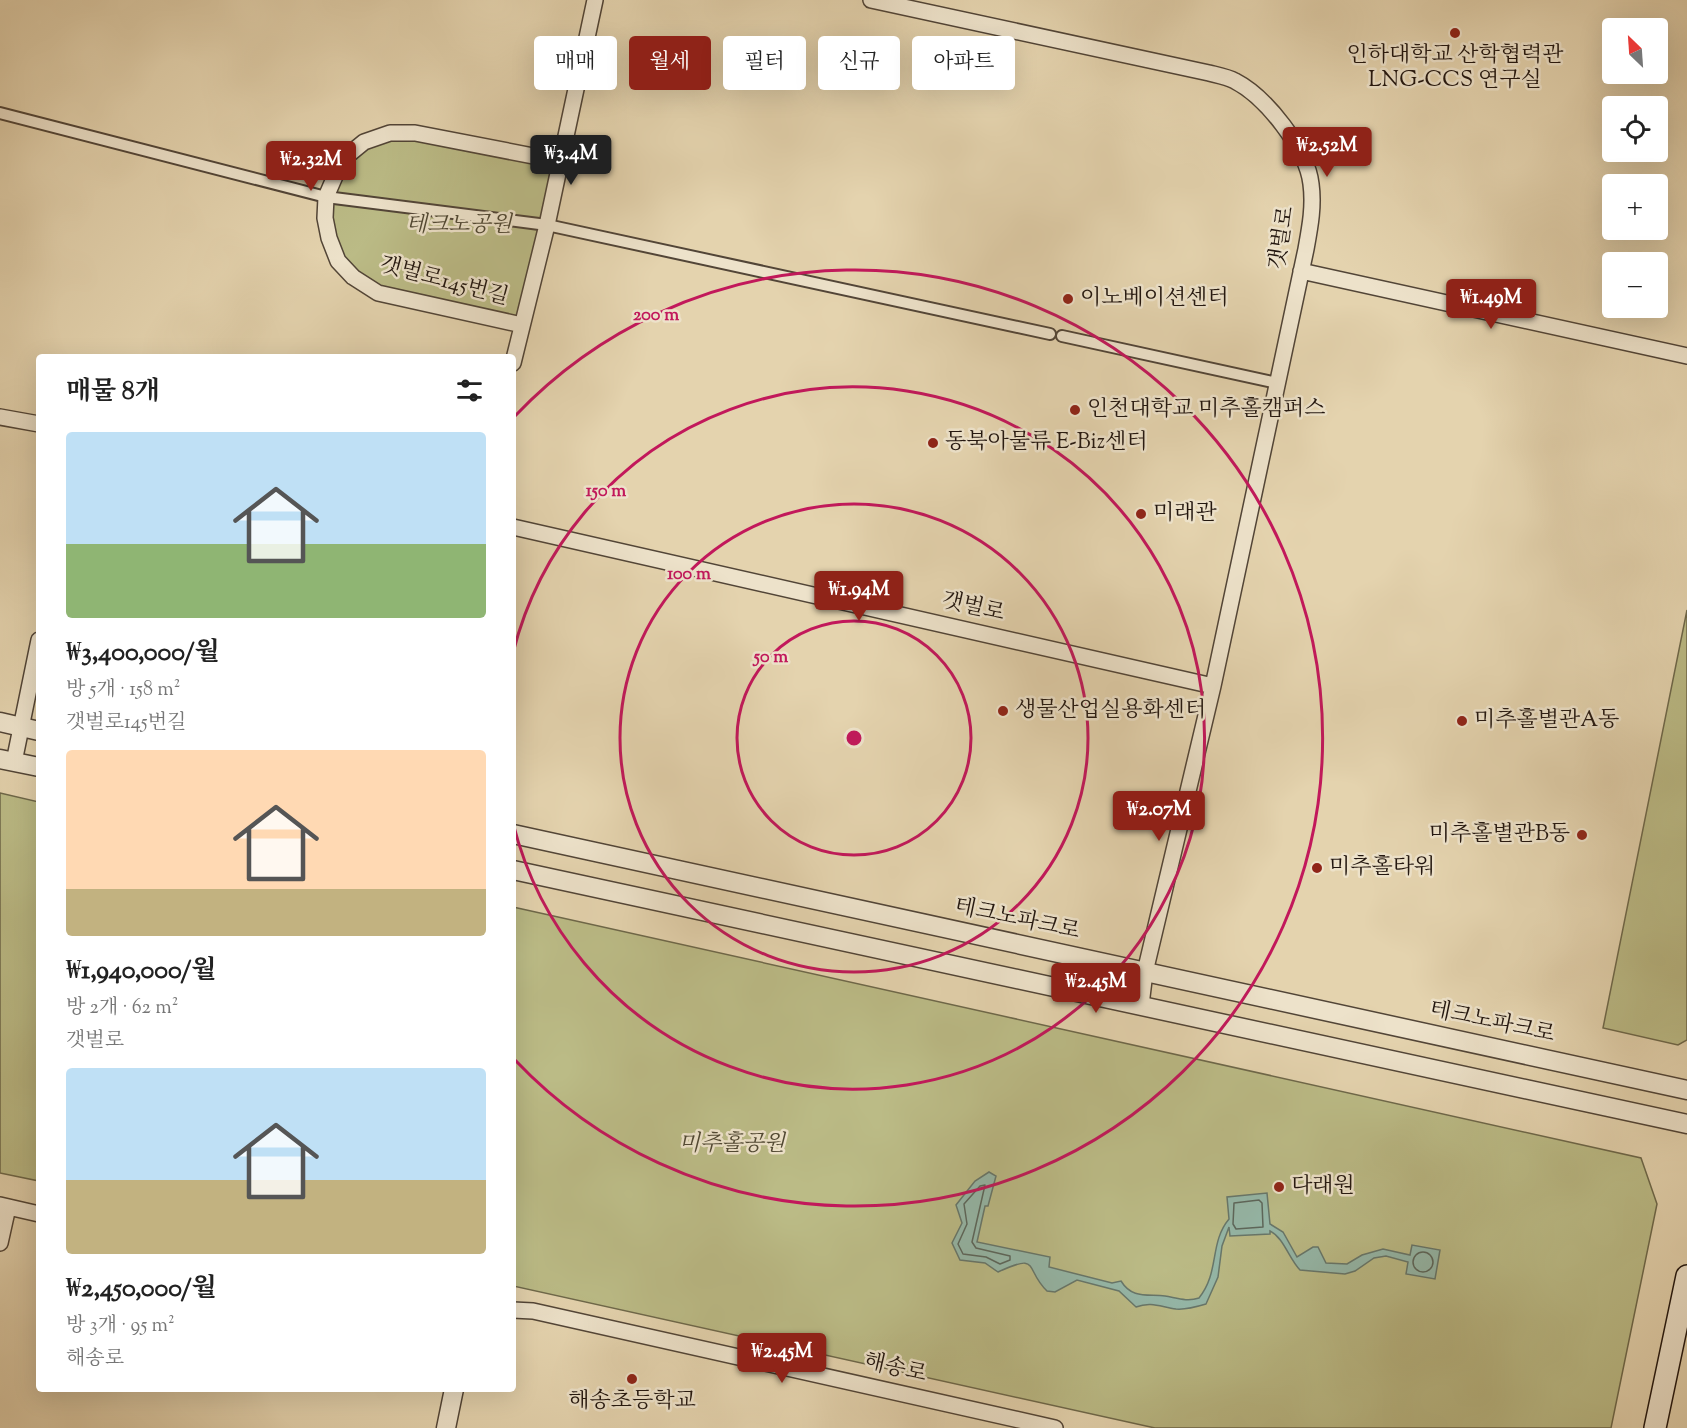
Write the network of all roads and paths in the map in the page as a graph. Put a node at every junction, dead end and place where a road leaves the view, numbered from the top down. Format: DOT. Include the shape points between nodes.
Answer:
graph roads {
  1 [pos="595,0"];
  2 [pos="871,0"];
  3 [pos="0,113"];
  4 [pos="559,162"];
  5 [pos="326,197"];
  6 [pos="547,225"];
  7 [pos="1301,271"];
  8 [pos="522,325"];
  9 [pos="1050,334"];
  10 [pos="1062,336"];
  11 [pos="515,354"];
  12 [pos="1687,356"];
  13 [pos="1277,383"];
  14 [pos="0,417"];
  15 [pos="36,423"];
  16 [pos="516,528"];
  17 [pos="36,673"];
  18 [pos="1213,686"];
  19 [pos="0,722"];
  20 [pos="31,729"];
  21 [pos="7,760"];
  22 [pos="36,766"];
  23 [pos="516,835"];
  24 [pos="516,871"];
  25 [pos="1145,972"];
  26 [pos="1141,1005"];
  27 [pos="1687,1090"];
  28 [pos="1687,1124"];
  29 [pos="4,1206"];
  30 [pos="36,1213"];
  31 [pos="0,1243"];
  32 [pos="1687,1276"];
  33 [pos="516,1310"];
  34 [pos="453,1392"];
  35 [pos="446,1428"];
  36 [pos="1055,1428"];
  37 [pos="1655,1428"];
  1 -- 4 [label="street, 갯벌로145번길"];
  2 -- 7 [label="street, 갯벌로" via="1235,81 1271,110 1288,132 1311,181 1312,216"];
  3 -- 5 [label="street"];
  4 -- 5 [label="street, 갯벌로145번길" via="415,133 390,133 364,142 342,160"];
  4 -- 6 [label="street, 갯벌로145번길"];
  5 -- 6 [label="street"];
  5 -- 8 [label="street, 갯벌로145번길" via="329,238 338,261 352,277 378,292"];
  6 -- 8 [label="street, 갯벌로145번길"];
  6 -- 9 [label="street"];
  7 -- 12 [label="street"];
  7 -- 13 [label="street, 갯벌로"];
  8 -- 11 [label="street, 갯벌로145번길"];
  10 -- 13 [label="street"];
  13 -- 18 [label="street, 갯벌로"];
  14 -- 15 [label="street"];
  16 -- 18 [label="street, 갯벌로"];
  17 -- 20 [label="street"];
  18 -- 25 [label="street, 갯벌로"];
  19 -- 20 [label="street"];
  20 -- 21 [label="street"];
  21 -- 22 [label="street"];
  23 -- 25 [label="street, 테크노파크로"];
  24 -- 26 [label="street"];
  25 -- 26 [label="street, 갯벌로"];
  25 -- 27 [label="street, 테크노파크로"];
  26 -- 28 [label="street"];
  29 -- 30 [label="street"];
  29 -- 31 [label="street"];
  32 -- 37 [label="main road"];
  33 -- 36 [label="street, 해송로"];
  34 -- 35 [label="street"];
}
